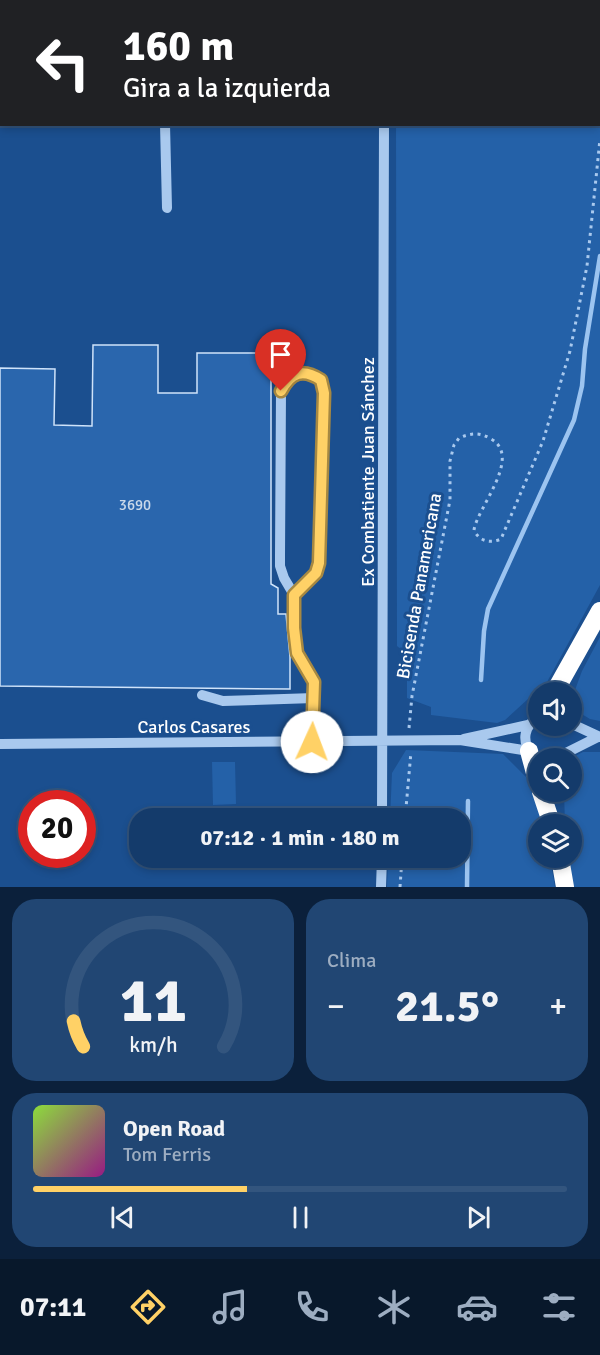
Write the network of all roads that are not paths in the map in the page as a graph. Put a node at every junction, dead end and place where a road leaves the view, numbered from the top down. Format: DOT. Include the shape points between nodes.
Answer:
graph roads {
  1 [pos="165,126"];
  2 [pos="384,126"];
  3 [pos="167,208"];
  4 [pos="294,595"];
  5 [pos="600,611"];
  6 [pos="560,682"];
  7 [pos="202,695"];
  8 [pos="314,698"];
  9 [pos="528,725"];
  10 [pos="582,729"];
  11 [pos="599,737"];
  12 [pos="460,740"];
  13 [pos="312,742"];
  14 [pos="384,742"];
  15 [pos="0,744"];
  16 [pos="530,748"];
  17 [pos="576,748"];
  18 [pos="528,754"];
  19 [pos="382,808"];
  20 [pos="381,868"];
  21 [pos="562,868"];
  22 [pos="381,887"];
  23 [pos="565,887"];
  1 -- 3 [label="street"];
  2 -- 14 [label="street, Ex Combatiente Juan Sánchez"];
  4 -- 4 [label="street" via="316,573 319,563 324,393 321,380 311,373 287,379 281,391 280,566"];
  4 -- 8 [label="street" via="297,653 314,682"];
  5 -- 6 [label="highway"];
  7 -- 8 [label="street" via="223,701"];
  8 -- 13 [label="street"];
  9 -- 12 [label="street, Carlos Casares"];
  9 -- 16 [label="street" via="525,738"];
  10 -- 11 [label="street"];
  11 -- 17 [label="street"];
  12 -- 14 [label="street, Carlos Casares"];
  12 -- 18 [label="street, Carlos Casares"];
  13 -- 14 [label="street, Carlos Casares"];
  13 -- 15 [label="street, Carlos Casares"];
  14 -- 19 [label="street, Ex Combatiente Juan Sánchez"];
  20 -- 22 [label="street"];
  21 -- 23 [label="highway"];
}
